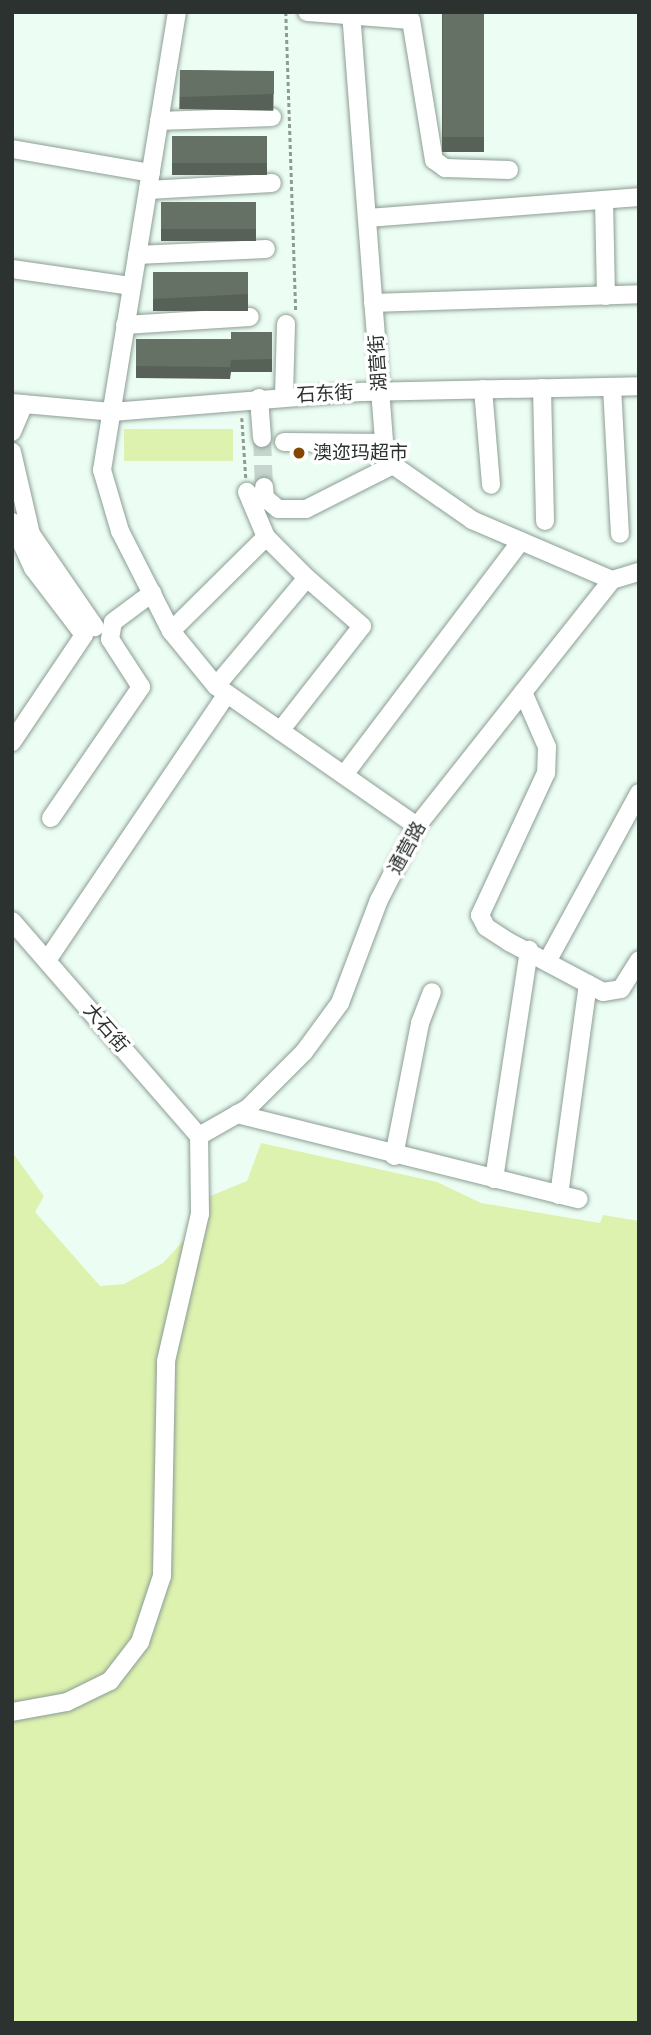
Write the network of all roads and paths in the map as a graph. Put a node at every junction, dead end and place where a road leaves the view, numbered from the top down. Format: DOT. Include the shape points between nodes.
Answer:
graph roads {
  1 [pos="177,12"];
  2 [pos="286,12"];
  3 [pos="307,12"];
  4 [pos="351,16"];
  5 [pos="411,16"];
  6 [pos="272,117"];
  7 [pos="159,121"];
  8 [pos="12,149"];
  9 [pos="509,170"];
  10 [pos="149,182"];
  11 [pos="272,183"];
  12 [pos="639,197"];
  13 [pos="604,200"];
  14 [pos="367,218"];
  15 [pos="266,249"];
  16 [pos="137,255"];
  17 [pos="12,269"];
  18 [pos="132,286"];
  19 [pos="639,294"];
  20 [pos="606,296"];
  21 [pos="373,303"];
  22 [pos="250,317"];
  23 [pos="285,324"];
  24 [pos="125,325"];
  25 [pos="639,386"];
  26 [pos="612,387"];
  27 [pos="542,388"];
  28 [pos="483,389"];
  29 [pos="380,391"];
  30 [pos="284,396"];
  31 [pos="249,398"];
  32 [pos="18,404"];
  33 [pos="112,412"];
  34 [pos="12,432"];
  35 [pos="262,438"];
  36 [pos="284,442"];
  37 [pos="384,443"];
  38 [pos="12,452"];
  39 [pos="393,465"];
  40 [pos="491,485"];
  41 [pos="256,489"];
  42 [pos="545,521"];
  43 [pos="12,522"];
  44 [pos="620,534"];
  45 [pos="266,537"];
  46 [pos="521,541"];
  47 [pos="639,572"];
  48 [pos="307,578"];
  49 [pos="612,580"];
  50 [pos="152,593"];
  51 [pos="95,628"];
  52 [pos="172,631"];
  53 [pos="222,690"];
  54 [pos="523,692"];
  55 [pos="280,731"];
  56 [pos="12,743"];
  57 [pos="344,775"];
  58 [pos="639,793"];
  59 [pos="51,818"];
  60 [pos="417,826"];
  61 [pos="12,921"];
  62 [pos="529,950"];
  63 [pos="48,960"];
  64 [pos="548,960"];
  65 [pos="639,960"];
  66 [pos="589,984"];
  67 [pos="432,992"];
  68 [pos="630,992"];
  69 [pos="236,1114"];
  70 [pos="199,1136"];
  71 [pos="394,1156"];
  72 [pos="494,1180"];
  73 [pos="559,1195"];
  74 [pos="579,1199"];
  75 [pos="12,1712"];
  1 -- 7 [label="street"];
  2 -- 23 [label="path" via="297,310"];
  3 -- 4 [label="street"];
  4 -- 5 [label="street"];
  4 -- 14 [label="street, 湖营街"];
  5 -- 9 [label="street" via="434,160 445,168"];
  6 -- 7 [label="street"];
  7 -- 10 [label="street"];
  8 -- 10 [label="street"];
  10 -- 11 [label="street"];
  10 -- 16 [label="street"];
  12 -- 13 [label="street"];
  13 -- 14 [label="street"];
  13 -- 20 [label="street"];
  14 -- 21 [label="street, 湖营街"];
  15 -- 16 [label="street"];
  16 -- 18 [label="street"];
  17 -- 18 [label="street"];
  18 -- 24 [label="street"];
  19 -- 20 [label="street"];
  20 -- 21 [label="street"];
  21 -- 29 [label="street, 湖营街"];
  22 -- 24 [label="street"];
  23 -- 30 [label="street"];
  24 -- 33 [label="street"];
  25 -- 26 [label="street, 石东街"];
  26 -- 27 [label="street, 石东街"];
  26 -- 44 [label="street"];
  27 -- 28 [label="street, 石东街"];
  27 -- 42 [label="street"];
  28 -- 29 [label="street, 石东街"];
  28 -- 40 [label="street"];
  29 -- 30 [label="street, 石东街"];
  29 -- 37 [label="street, 湖营街"];
  30 -- 31 [label="street, 石东街"];
  31 -- 33 [label="street, 石东街"];
  31 -- 35 [label="street"];
  31 -- 41 [label="path"];
  32 -- 33 [label="street, 石东街"];
  32 -- 34 [label="street"];
  33 -- 50 [label="street" via="102,470 120,531"];
  36 -- 37 [label="street"];
  37 -- 39 [label="street, 湖营街"];
  38 -- 51 [label="street" via="31,534"];
  39 -- 41 [label="street" via="340,498 306,509 278,509"];
  39 -- 46 [label="street" via="472,520"];
  41 -- 45 [label="street"];
  43 -- 56 [label="street" via="33,568 84,635"];
  45 -- 48 [label="street"];
  45 -- 52 [label="street"];
  46 -- 49 [label="street"];
  46 -- 57 [label="street"];
  47 -- 49 [label="street"];
  48 -- 53 [label="street"];
  48 -- 55 [label="street" via="362,626"];
  49 -- 54 [label="street, 通营路"];
  50 -- 52 [label="street"];
  50 -- 59 [label="street" via="113,622 110,639 141,687"];
  52 -- 53 [label="street"];
  53 -- 55 [label="street"];
  53 -- 63 [label="street"];
  54 -- 60 [label="street, 通营路"];
  54 -- 62 [label="street" via="547,747 546,773 480,915 486,928"];
  55 -- 57 [label="street"];
  57 -- 60 [label="street"];
  58 -- 64 [label="street"];
  60 -- 69 [label="street, 通营路" via="379,900 340,1003 304,1052"];
  61 -- 63 [label="street, 大石街"];
  62 -- 64 [label="street"];
  62 -- 72 [label="street"];
  63 -- 70 [label="street, 大石街"];
  64 -- 66 [label="street"];
  65 -- 68 [label="street"];
  66 -- 68 [label="street" via="603,992"];
  66 -- 73 [label="street"];
  67 -- 71 [label="street" via="420,1023"];
  69 -- 70 [label="street, 通营路"];
  69 -- 71 [label="street"];
  70 -- 75 [label="street" via="200,1214 166,1361 162,1576 140,1642 110,1681 67,1702"];
  71 -- 72 [label="street"];
  72 -- 73 [label="street"];
  73 -- 74 [label="street"];
}
